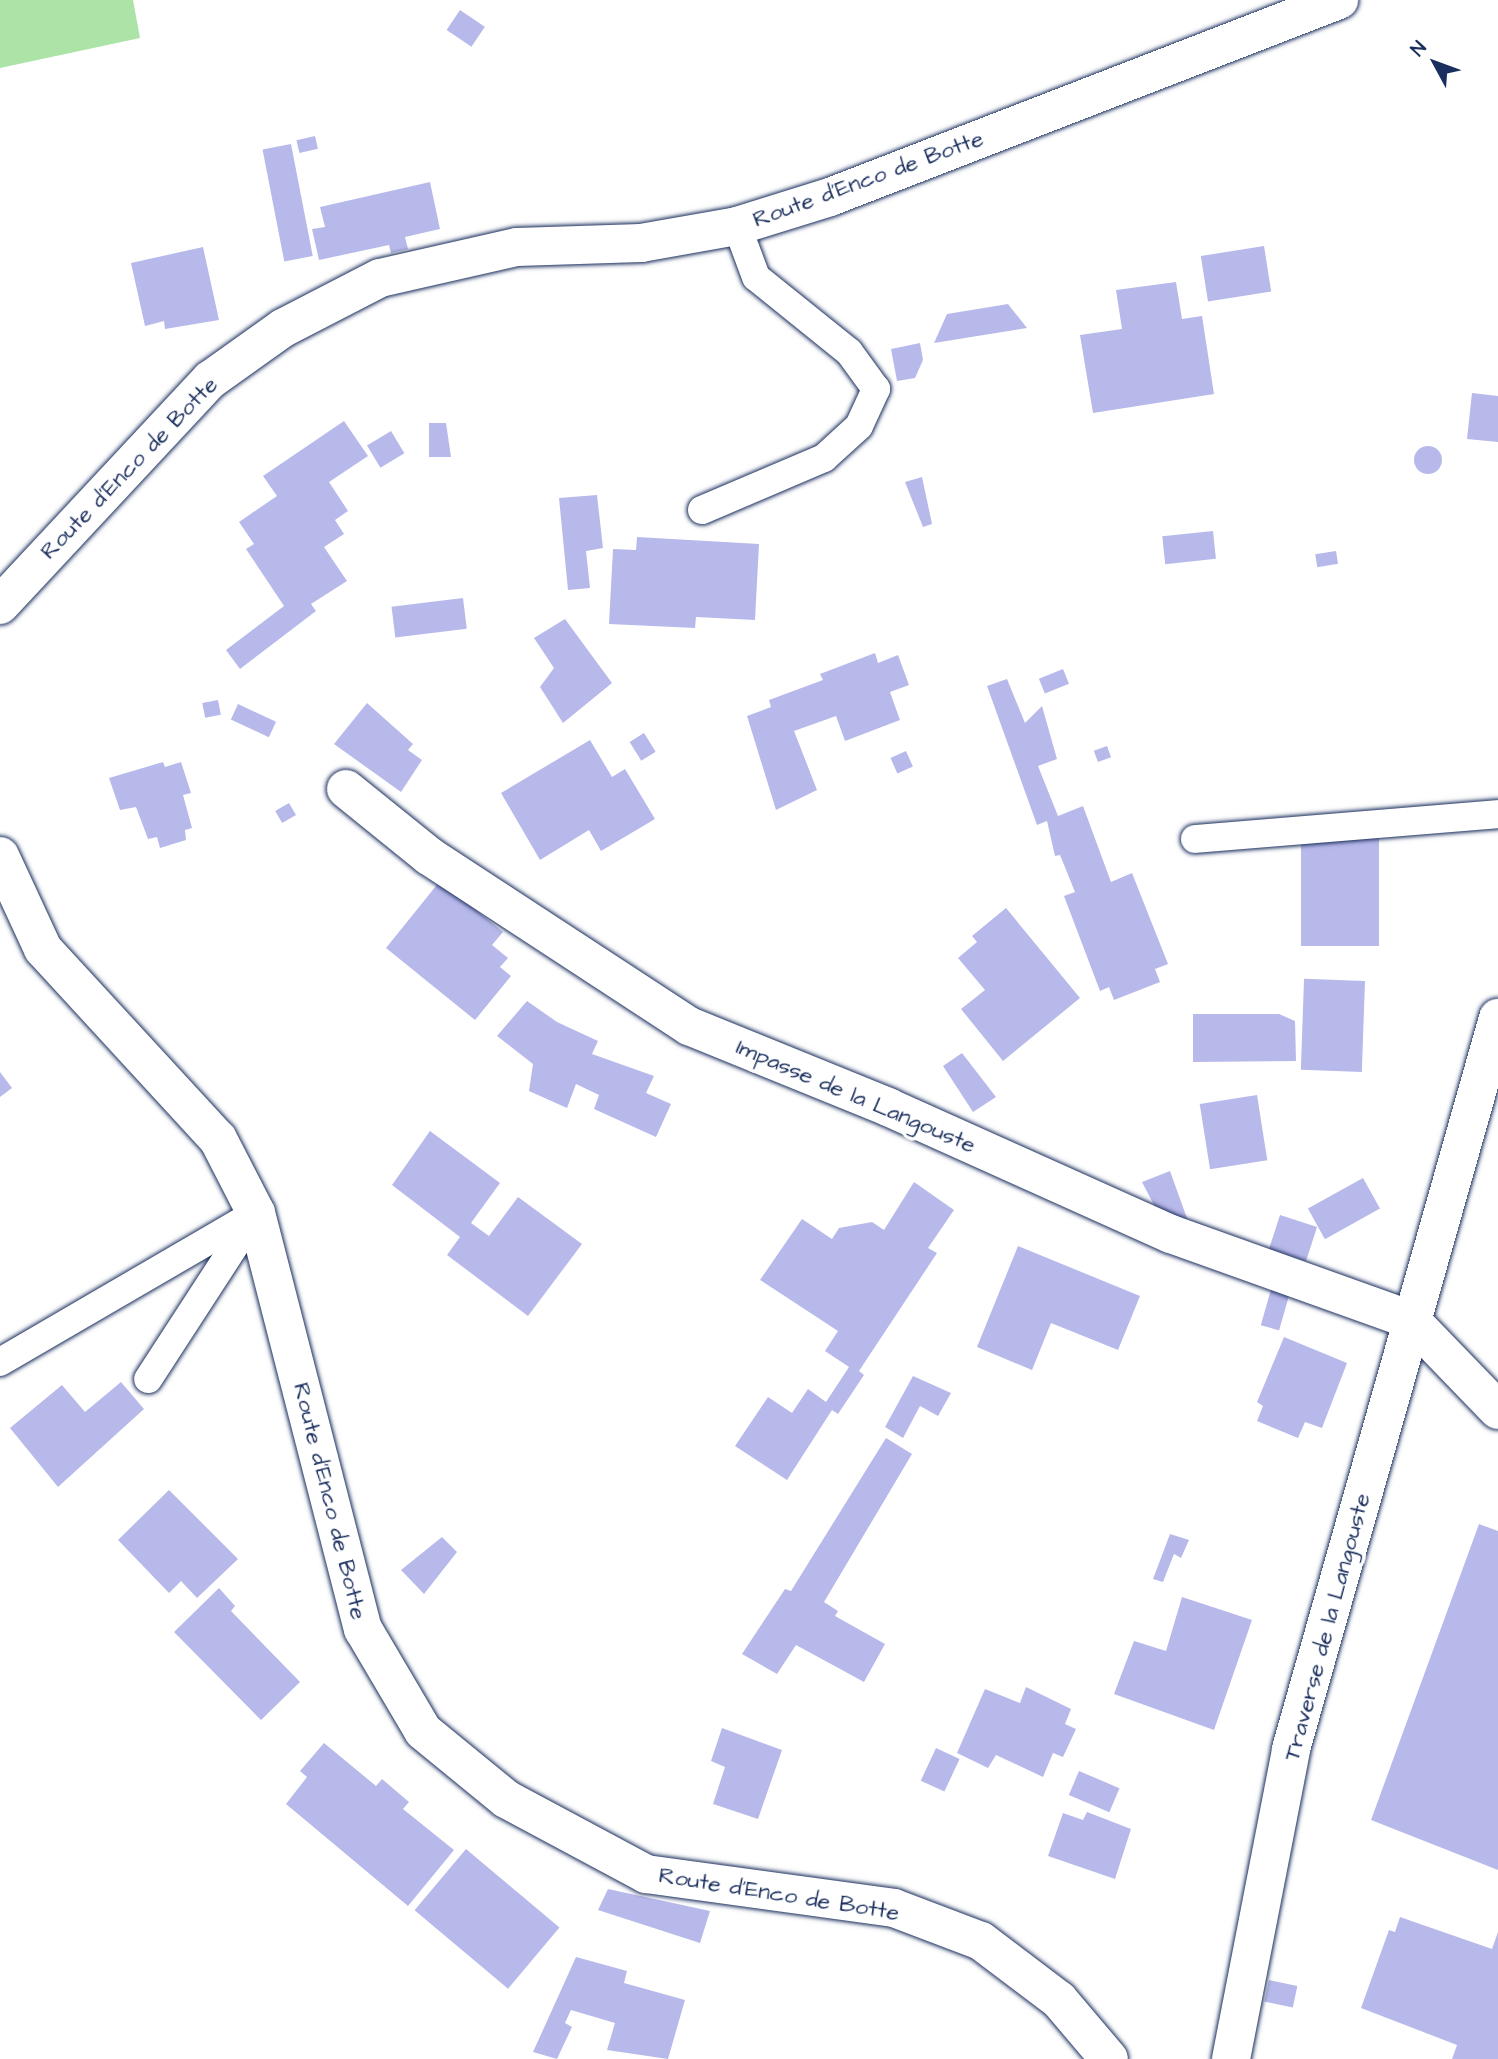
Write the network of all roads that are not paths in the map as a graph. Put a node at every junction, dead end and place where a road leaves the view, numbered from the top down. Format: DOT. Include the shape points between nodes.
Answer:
graph roads {
  1 [pos="1339,0"];
  2 [pos="737,226"];
  3 [pos="702,510"];
  4 [pos="0,605"];
  5 [pos="346,789"];
  6 [pos="1498,814"];
  7 [pos="1195,839"];
  8 [pos="0,856"];
  9 [pos="1498,1018"];
  10 [pos="256,1213"];
  11 [pos="1411,1320"];
  12 [pos="0,1362"];
  13 [pos="148,1379"];
  14 [pos="1498,1410"];
  15 [pos="1109,2059"];
  16 [pos="1231,2059"];
  1 -- 2 [label="street, Route d'Enco de Botte" via="830,197"];
  2 -- 3 [label="lane" via="757,277 849,352 876,389 859,426 824,458"];
  2 -- 4 [label="street, Route d'Enco de Botte" via="641,243 517,247 380,278 283,328 210,380"];
  5 -- 11 [label="street, Impasse de la Langouste" via="429,856 689,1027 888,1108 1171,1234"];
  6 -- 7 [label="lane"];
  8 -- 10 [label="street, Route d'Enco de Botte" via="43,949 218,1139"];
  9 -- 11 [label="street, Traverse de la Langouste"];
  10 -- 12 [label="lane"];
  10 -- 13 [label="lane"];
  10 -- 15 [label="street, Route d'Enco de Botte" via="363,1629 423,1731 506,1799 646,1874 894,1908 981,1941 1059,2000"];
  11 -- 14 [label="street"];
  11 -- 16 [label="street, Traverse de la Langouste" via="1292,1749"];
}
